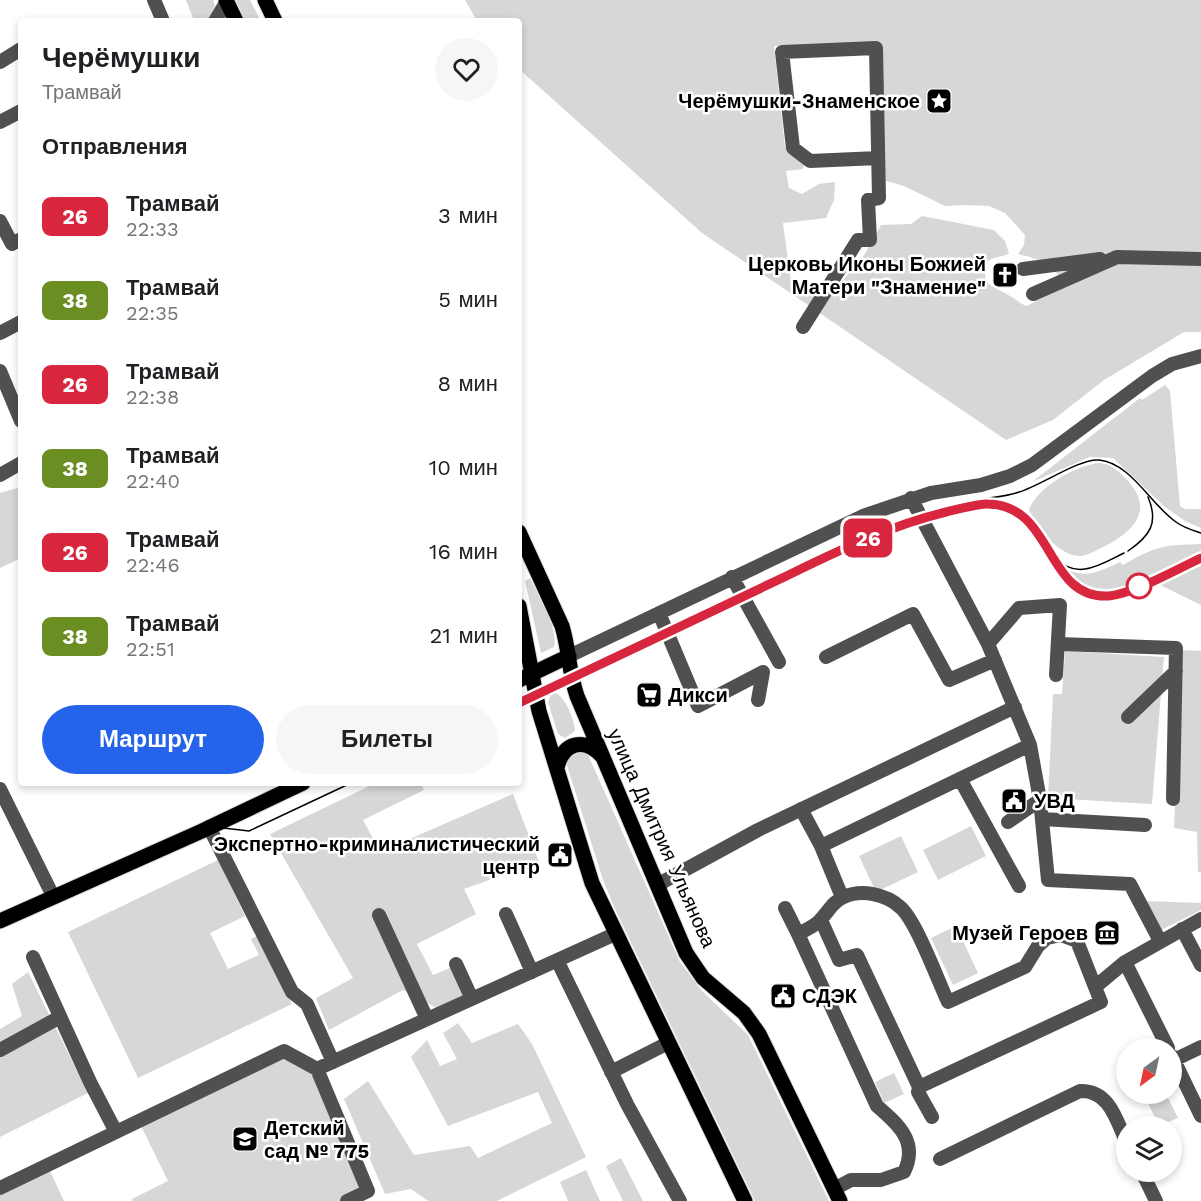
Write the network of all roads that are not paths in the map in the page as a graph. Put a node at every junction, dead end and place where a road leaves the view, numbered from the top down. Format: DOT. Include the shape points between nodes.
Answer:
graph roads {
  1 [pos="154,0"];
  2 [pos="265,0"];
  3 [pos="226,1"];
  4 [pos="162,18"];
  5 [pos="216,18"];
  6 [pos="234,18"];
  7 [pos="274,18"];
  8 [pos="18,51"];
  9 [pos="0,62"];
  10 [pos="18,113"];
  11 [pos="0,122"];
  12 [pos="878,158"];
  13 [pos="0,221"];
  14 [pos="18,240"];
  15 [pos="1117,257"];
  16 [pos="1201,259"];
  17 [pos="1023,269"];
  18 [pos="1033,294"];
  19 [pos="18,324"];
  20 [pos="802,327"];
  21 [pos="0,333"];
  22 [pos="1201,356"];
  23 [pos="0,371"];
  24 [pos="18,383"];
  25 [pos="7,387"];
  26 [pos="18,414"];
  27 [pos="18,465"];
  28 [pos="0,475"];
  29 [pos="911,498"];
  30 [pos="522,539"];
  31 [pos="732,578"];
  32 [pos="659,614"];
  33 [pos="522,642"];
  34 [pos="988,644"];
  35 [pos="1059,644"];
  36 [pos="569,656"];
  37 [pos="826,657"];
  38 [pos="995,660"];
  39 [pos="779,662"];
  40 [pos="1176,671"];
  41 [pos="1056,675"];
  42 [pos="525,677"];
  43 [pos="758,700"];
  44 [pos="1016,707"];
  45 [pos="1128,717"];
  46 [pos="586,718"];
  47 [pos="547,737"];
  48 [pos="1030,745"];
  49 [pos="602,756"];
  50 [pos="557,768"];
  51 [pos="960,779"];
  52 [pos="297,786"];
  53 [pos="0,789"];
  54 [pos="1173,799"];
  55 [pos="1040,800"];
  56 [pos="801,810"];
  57 [pos="1042,819"];
  58 [pos="1008,822"];
  59 [pos="1145,825"];
  60 [pos="210,827"];
  61 [pos="821,846"];
  62 [pos="657,885"];
  63 [pos="1019,886"];
  64 [pos="53,896"];
  65 [pos="842,897"];
  66 [pos="785,908"];
  67 [pos="506,914"];
  68 [pos="379,915"];
  69 [pos="1201,919"];
  70 [pos="821,920"];
  71 [pos="0,921"];
  72 [pos="1182,929"];
  73 [pos="615,934"];
  74 [pos="798,934"];
  75 [pos="1160,942"];
  76 [pos="33,957"];
  77 [pos="557,960"];
  78 [pos="1125,962"];
  79 [pos="456,964"];
  80 [pos="1201,965"];
  81 [pos="532,972"];
  82 [pos="1095,987"];
  83 [pos="472,999"];
  84 [pos="60,1017"];
  85 [pos="427,1019"];
  86 [pos="1163,1038"];
  87 [pos="668,1043"];
  88 [pos="1201,1047"];
  89 [pos="0,1050"];
  90 [pos="1182,1052"];
  91 [pos="333,1062"];
  92 [pos="317,1069"];
  93 [pos="611,1072"];
  94 [pos="1182,1077"];
  95 [pos="919,1087"];
  96 [pos="1201,1116"];
  97 [pos="932,1117"];
  98 [pos="1116,1120"];
  99 [pos="116,1132"];
  100 [pos="940,1159"];
  101 [pos="1147,1182"];
  102 [pos="0,1188"];
  103 [pos="837,1195"];
  104 [pos="348,1201"];
  105 [pos="680,1201"];
  106 [pos="745,1201"];
  107 [pos="1156,1201"];
  1 -- 4 [label="street"];
  2 -- 7 [label="main road"];
  3 -- 5 [label="street"];
  3 -- 6 [label="main road"];
  8 -- 9 [label="street"];
  10 -- 11 [label="street"];
  12 -- 12 [label="street" via="876,48 782,52 793,148 810,161"];
  12 -- 20 [label="street" via="879,198 868,200 870,240 858,240"];
  13 -- 14 [label="street" via="12,243"];
  15 -- 16 [label="street"];
  15 -- 17 [label="street"];
  15 -- 18 [label="street"];
  19 -- 21 [label="street"];
  22 -- 29 [label="street" via="1172,364 1152,376 1032,465 1010,476"];
  23 -- 25 [label="street"];
  24 -- 25 [label="street"];
  25 -- 26 [label="street"];
  27 -- 28 [label="street"];
  29 -- 31 [label="street" via="863,516"];
  29 -- 34 [label="street"];
  30 -- 36 [label="main road, улица Дмитрия Ульянова" via="562,626"];
  31 -- 32 [label="street"];
  31 -- 39 [label="street"];
  32 -- 36 [label="street"];
  32 -- 43 [label="street" via="698,706 763,672"];
  33 -- 42 [label="main road"];
  34 -- 35 [label="street" via="1019,608 1060,605"];
  34 -- 38 [label="street"];
  35 -- 40 [label="street" via="1176,648"];
  35 -- 41 [label="street"];
  36 -- 42 [label="main road"];
  36 -- 46 [label="main road, улица Дмитрия Ульянова" via="573,684"];
  37 -- 38 [label="street" via="913,614 949,680"];
  38 -- 44 [label="street"];
  40 -- 45 [label="street"];
  40 -- 54 [label="street"];
  42 -- 47 [label="main road"];
  44 -- 48 [label="street"];
  44 -- 56 [label="street"];
  46 -- 47 [label="main road" via="582,730 572,739 559,741"];
  46 -- 49 [label="main road, улица Дмитрия Ульянова"];
  47 -- 50 [label="main road"];
  48 -- 51 [label="street"];
  48 -- 55 [label="street"];
  49 -- 50 [label="main road" via="590,746 575,745 562,754"];
  49 -- 62 [label="main road, улица Дмитрия Ульянова"];
  50 -- 73 [label="main road" via="592,883"];
  51 -- 61 [label="street"];
  51 -- 63 [label="street"];
  52 -- 60 [label="main road"];
  53 -- 64 [label="street"];
  55 -- 57 [label="street"];
  55 -- 58 [label="street"];
  56 -- 61 [label="street"];
  56 -- 62 [label="street"];
  57 -- 59 [label="street"];
  57 -- 75 [label="street" via="1048,880 1131,884"];
  60 -- 64 [label="main road"];
  60 -- 91 [label="street" via="292,992 307,1004"];
  61 -- 65 [label="street"];
  62 -- 103 [label="main road, улица Дмитрия Ульянова" via="686,953 703,978 744,1014 759,1034"];
  64 -- 71 [label="main road"];
  65 -- 70 [label="street"];
  65 -- 82 [label="street" via="860,892 901,907 913,924 948,1002 1025,967 1038,946 1047,938 1061,935 1077,941"];
  66 -- 74 [label="street"];
  67 -- 81 [label="street"];
  68 -- 85 [label="street"];
  69 -- 72 [label="street"];
  70 -- 74 [label="street"];
  70 -- 95 [label="street" via="839,960 857,955"];
  72 -- 75 [label="street"];
  72 -- 80 [label="street"];
  73 -- 77 [label="street"];
  73 -- 87 [label="main road"];
  74 -- 103 [label="street" via="877,1106 899,1125 909,1146 904,1172 881,1180 851,1180"];
  75 -- 78 [label="street"];
  76 -- 84 [label="street"];
  77 -- 81 [label="street"];
  77 -- 93 [label="street"];
  78 -- 82 [label="street"];
  78 -- 86 [label="street"];
  79 -- 83 [label="street"];
  81 -- 83 [label="street"];
  82 -- 95 [label="street" via="1101,1002"];
  83 -- 85 [label="street"];
  84 -- 89 [label="street"];
  84 -- 99 [label="street"];
  85 -- 91 [label="street"];
  87 -- 93 [label="street"];
  87 -- 106 [label="main road"];
  88 -- 90 [label="street"];
  91 -- 92 [label="street"];
  92 -- 99 [label="street" via="284,1051"];
  92 -- 104 [label="street" via="368,1191"];
  93 -- 105 [label="street"];
  94 -- 96 [label="street"];
  95 -- 97 [label="street"];
  98 -- 100 [label="street" via="1103,1098 1080,1091"];
  99 -- 102 [label="street"];
  101 -- 107 [label="street"];
}
